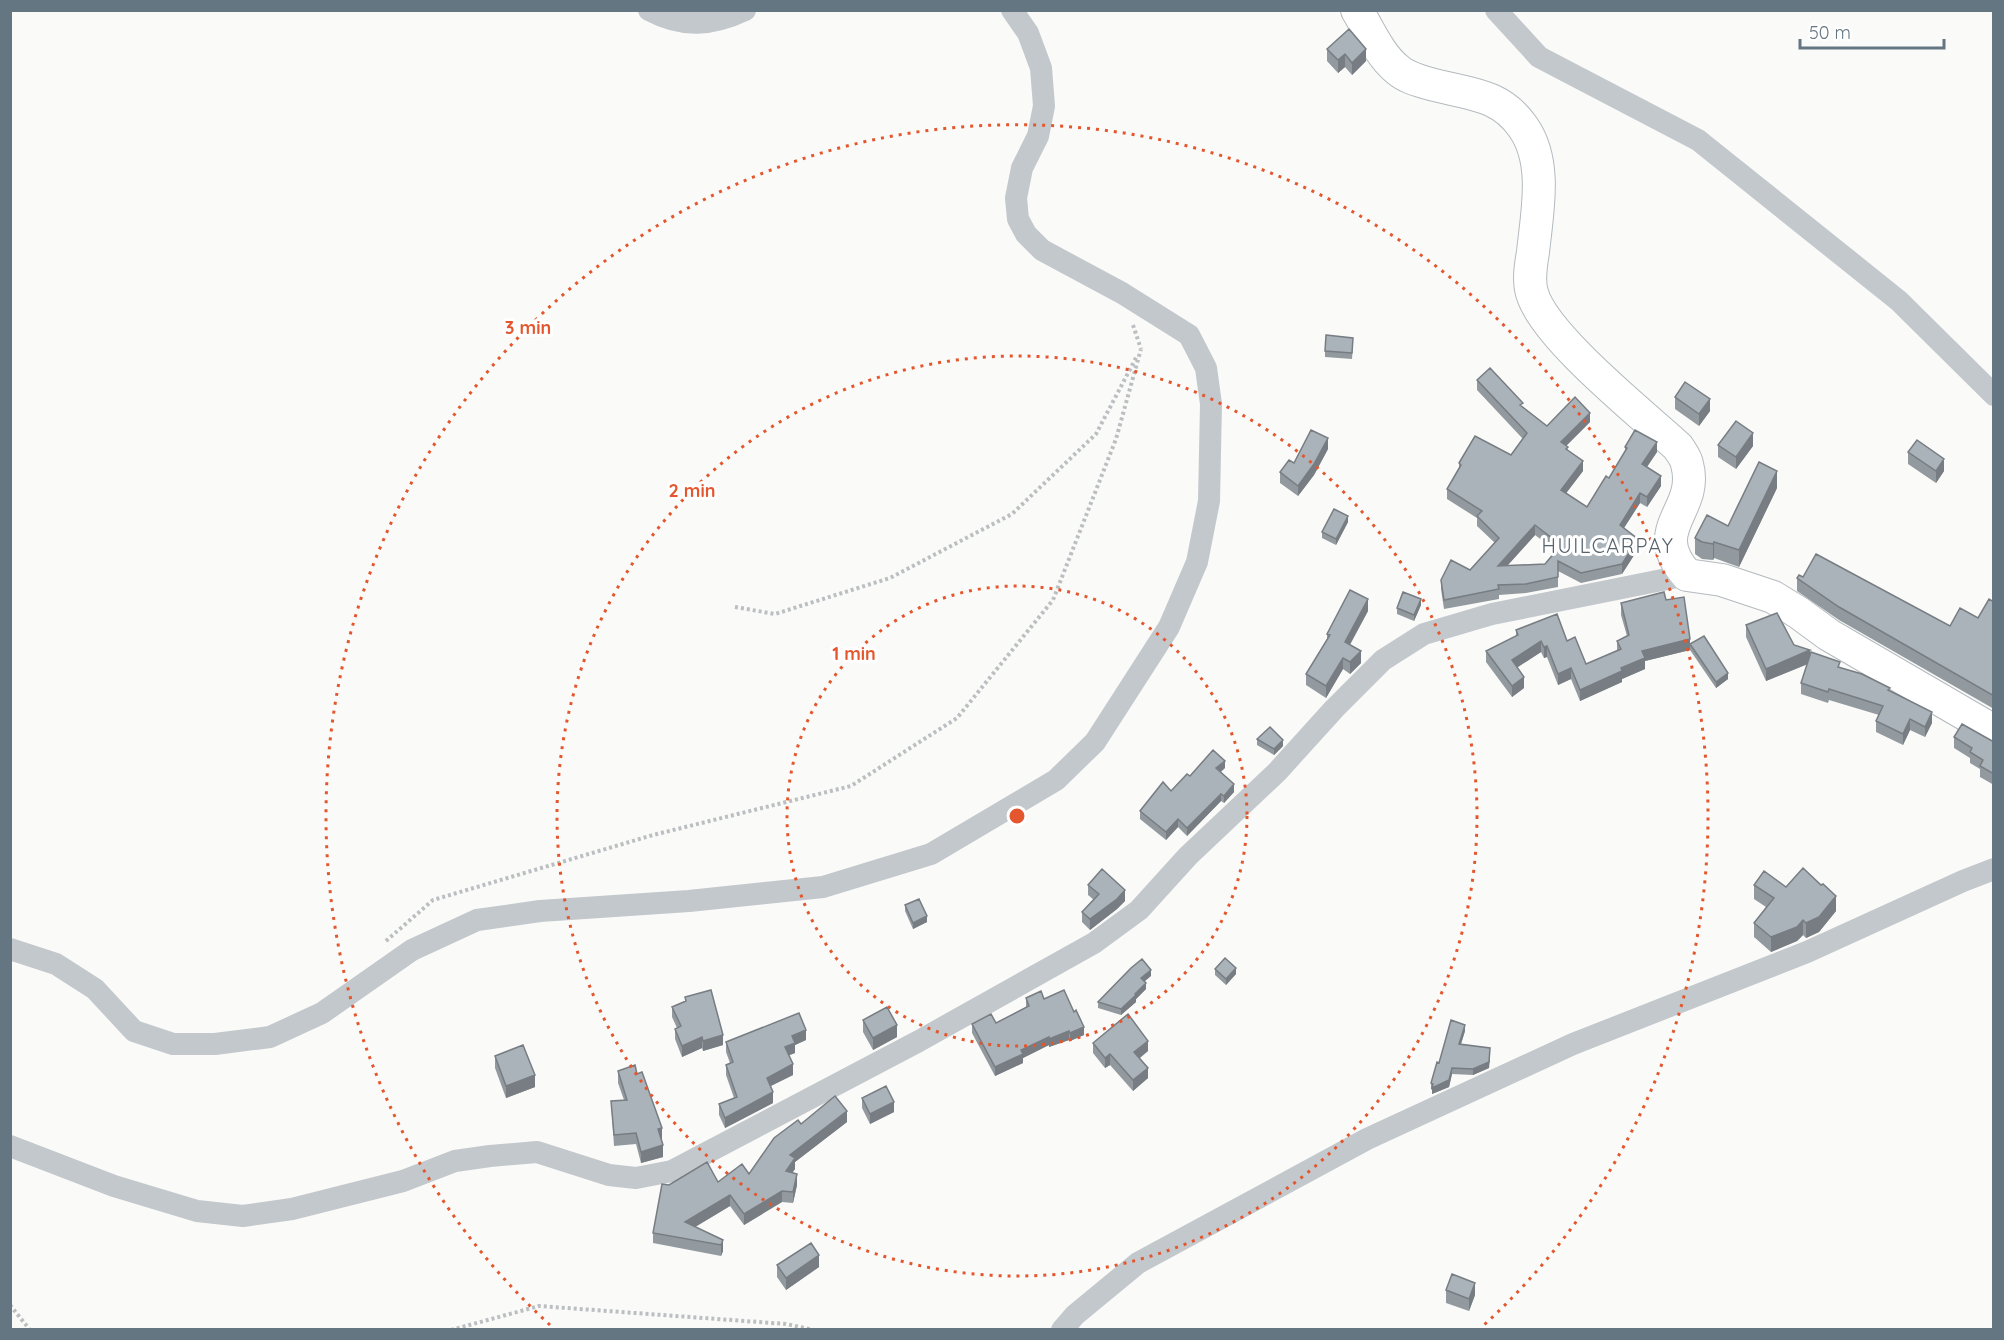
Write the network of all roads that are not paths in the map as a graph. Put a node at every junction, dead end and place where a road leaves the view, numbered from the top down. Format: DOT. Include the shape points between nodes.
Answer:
graph roads {
  1 [pos="649,10"];
  2 [pos="745,10"];
  3 [pos="1012,10"];
  4 [pos="1357,10"];
  5 [pos="1496,10"];
  6 [pos="1994,395"];
  7 [pos="1687,575"];
  8 [pos="1994,731"];
  9 [pos="1994,869"];
  10 [pos="10,949"];
  11 [pos="10,1146"];
  12 [pos="1062,1329"];
  1 -- 2 [label="street" via="663,18 698,23 724,20"];
  3 -- 10 [label="street" via="1028,33 1041,68 1044,106 1038,136 1022,168 1016,198 1018,219 1042,250 1189,335 1206,368 1211,404 1209,501 1197,562 1169,627 1095,742 1056,780 931,854 823,887 477,920 412,950 322,1013 270,1037 215,1044 173,1044 134,1031 95,989 56,964"];
  4 -- 7 [label="main road" via="1399,72 1484,97 1509,109 1525,129 1536,156 1538,190 1531,292 1554,331 1683,455 1687,464 1686,499 1672,530 1671,544 1672,556"];
  5 -- 6 [label="street" via="1539,57 1698,140 1899,301"];
  7 -- 8 [label="main road" via="1722,580 1773,597 1829,635"];
  7 -- 11 [label="street" via="1492,614 1424,634 1383,660 1139,910 1094,943 920,1041 672,1171 636,1178 609,1175 537,1152 490,1156 454,1161 403,1181 303,1206 243,1216 197,1211"];
  9 -- 12 [label="street" via="1807,952 1573,1044 1367,1139 1137,1263"];
}
